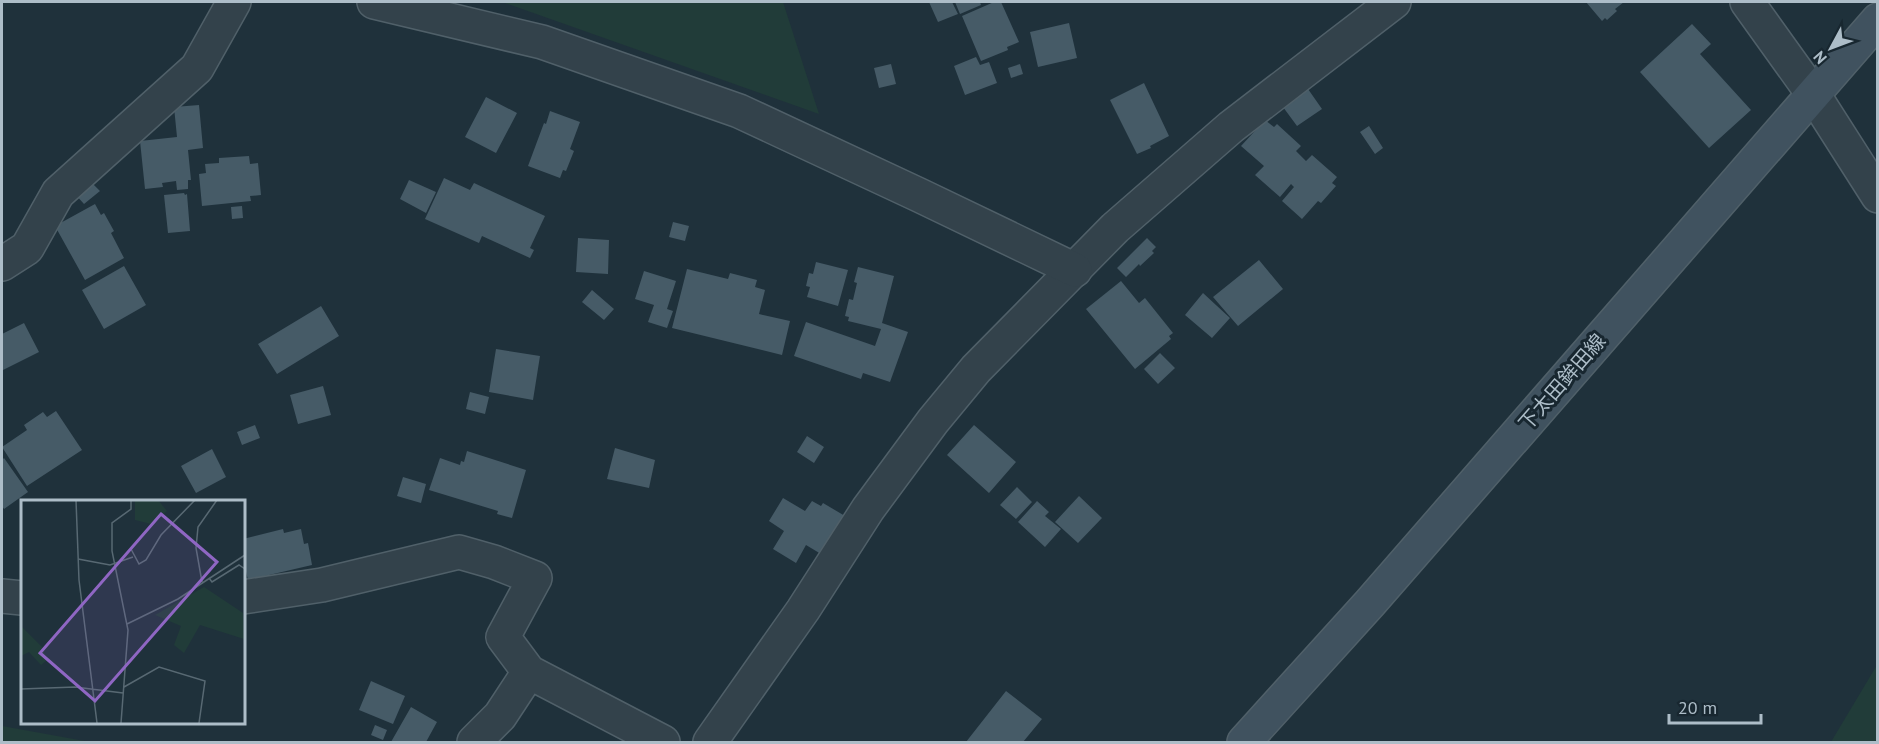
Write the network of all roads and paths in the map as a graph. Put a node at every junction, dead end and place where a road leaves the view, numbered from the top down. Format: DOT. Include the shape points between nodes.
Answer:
graph roads {
  1 [pos="234,2"];
  2 [pos="374,2"];
  3 [pos="1394,2"];
  4 [pos="1747,2"];
  5 [pos="1878,20"];
  6 [pos="1813,94"];
  7 [pos="1878,196"];
  8 [pos="2,264"];
  9 [pos="1075,270"];
  10 [pos="2,596"];
  11 [pos="244,597"];
  12 [pos="21,598"];
  13 [pos="529,672"];
  14 [pos="474,742"];
  15 [pos="663,742"];
  16 [pos="710,742"];
  17 [pos="1244,742"];
  1 -- 8 [label="street" via="197,68 58,193 27,248"];
  2 -- 9 [label="street" via="542,42 739,111"];
  3 -- 9 [label="street" via="1231,127 1115,228"];
  4 -- 6 [label="street"];
  5 -- 6 [label="main road, 下太田鉾田線"];
  6 -- 7 [label="street"];
  6 -- 17 [label="main road, 下太田鉾田線" via="1378,594"];
  9 -- 16 [label="street" via="976,369 933,421 868,509"];
  10 -- 12 [label="street"];
  11 -- 13 [label="street" via="322,585 459,552 535,578 503,637"];
  13 -- 14 [label="street" via="500,716"];
  13 -- 15 [label="street"];
}
